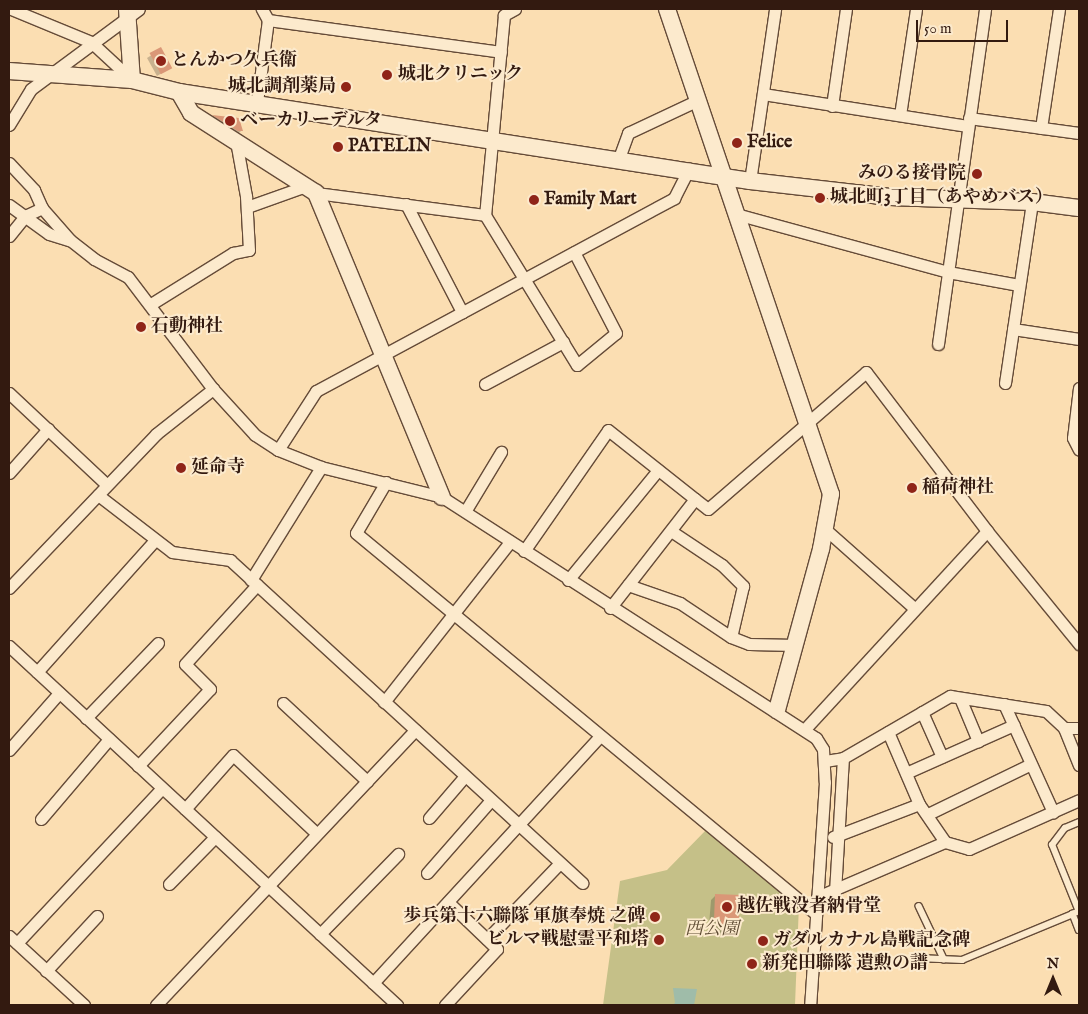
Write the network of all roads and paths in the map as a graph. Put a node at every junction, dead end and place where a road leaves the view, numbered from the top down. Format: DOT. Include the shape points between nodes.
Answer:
graph roads {
  1 [pos="11,9"];
  2 [pos="262,9"];
  3 [pos="515,9"];
  4 [pos="667,9"];
  5 [pos="775,9"];
  6 [pos="846,9"];
  7 [pos="916,9"];
  8 [pos="985,9"];
  9 [pos="1059,9"];
  10 [pos="132,11"];
  11 [pos="502,12"];
  12 [pos="268,20"];
  13 [pos="91,42"];
  14 [pos="501,52"];
  15 [pos="9,71"];
  16 [pos="50,74"];
  17 [pos="132,80"];
  18 [pos="180,92"];
  19 [pos="763,94"];
  20 [pos="698,100"];
  21 [pos="257,102"];
  22 [pos="832,106"];
  23 [pos="900,115"];
  24 [pos="968,122"];
  25 [pos="9,125"];
  26 [pos="1041,128"];
  27 [pos="1079,133"];
  28 [pos="493,140"];
  29 [pos="236,141"];
  30 [pos="618,158"];
  31 [pos="9,163"];
  32 [pos="689,169"];
  33 [pos="724,176"];
  34 [pos="750,181"];
  35 [pos="311,189"];
  36 [pos="957,200"];
  37 [pos="1032,202"];
  38 [pos="406,204"];
  39 [pos="9,205"];
  40 [pos="247,207"];
  41 [pos="42,208"];
  42 [pos="1079,208"];
  43 [pos="736,214"];
  44 [pos="485,215"];
  45 [pos="24,216"];
  46 [pos="9,236"];
  47 [pos="70,240"];
  48 [pos="574,252"];
  49 [pos="948,272"];
  50 [pos="525,278"];
  51 [pos="1019,285"];
  52 [pos="151,304"];
  53 [pos="462,312"];
  54 [pos="1013,329"];
  55 [pos="1079,339"];
  56 [pos="563,342"];
  57 [pos="938,344"];
  58 [pos="382,355"];
  59 [pos="1005,383"];
  60 [pos="486,384"];
  61 [pos="1079,388"];
  62 [pos="213,389"];
  63 [pos="9,393"];
  64 [pos="807,425"];
  65 [pos="48,429"];
  66 [pos="278,450"];
  67 [pos="1079,450"];
  68 [pos="501,452"];
  69 [pos="322,467"];
  70 [pos="658,470"];
  71 [pos="9,473"];
  72 [pos="386,482"];
  73 [pos="106,484"];
  74 [pos="98,495"];
  75 [pos="442,497"];
  76 [pos="695,499"];
  77 [pos="466,510"];
  78 [pos="825,529"];
  79 [pos="671,531"];
  80 [pos="986,531"];
  81 [pos="155,540"];
  82 [pos="510,542"];
  83 [pos="524,551"];
  84 [pos="568,580"];
  85 [pos="254,582"];
  86 [pos="628,586"];
  87 [pos="9,588"];
  88 [pos="610,608"];
  89 [pos="915,609"];
  90 [pos="450,614"];
  91 [pos="732,637"];
  92 [pos="158,643"];
  93 [pos="1079,644"];
  94 [pos="796,645"];
  95 [pos="9,646"];
  96 [pos="37,672"];
  97 [pos="59,692"];
  98 [pos="960,698"];
  99 [pos="384,702"];
  100 [pos="283,703"];
  101 [pos="1004,704"];
  102 [pos="777,710"];
  103 [pos="922,712"];
  104 [pos="86,718"];
  105 [pos="1014,725"];
  106 [pos="1064,728"];
  107 [pos="1079,728"];
  108 [pos="804,729"];
  109 [pos="415,730"];
  110 [pos="888,732"];
  111 [pos="599,737"];
  112 [pos="110,739"];
  113 [pos="978,741"];
  114 [pos="9,750"];
  115 [pos="942,757"];
  116 [pos="843,758"];
  117 [pos="825,761"];
  118 [pos="1031,764"];
  119 [pos="1079,765"];
  120 [pos="138,766"];
  121 [pos="906,773"];
  122 [pos="465,776"];
  123 [pos="367,781"];
  124 [pos="162,788"];
  125 [pos="491,800"];
  126 [pos="1079,800"];
  127 [pos="919,804"];
  128 [pos="185,809"];
  129 [pos="1053,812"];
  130 [pos="928,814"];
  131 [pos="429,818"];
  132 [pos="41,819"];
  133 [pos="1079,822"];
  134 [pos="518,825"];
  135 [pos="317,834"];
  136 [pos="821,836"];
  137 [pos="215,837"];
  138 [pos="838,837"];
  139 [pos="945,842"];
  140 [pos="398,854"];
  141 [pos="560,863"];
  142 [pos="427,873"];
  143 [pos="582,883"];
  144 [pos="169,884"];
  145 [pos="268,886"];
  146 [pos="835,892"];
  147 [pos="817,897"];
  148 [pos="448,902"];
  149 [pos="919,906"];
  150 [pos="1077,912"];
  151 [pos="816,914"];
  152 [pos="96,916"];
  153 [pos="1079,930"];
  154 [pos="320,934"];
  155 [pos="487,939"];
  156 [pos="13,940"];
  157 [pos="918,958"];
  158 [pos="944,959"];
  159 [pos="46,971"];
  160 [pos="373,983"];
  161 [pos="84,1005"];
  162 [pos="156,1005"];
  163 [pos="397,1005"];
  164 [pos="445,1005"];
  165 [pos="810,1005"];
  1 -- 13 [label="street"];
  2 -- 12 [label="street"];
  3 -- 11 [label="street"];
  4 -- 20 [label="street"];
  5 -- 19 [label="street"];
  6 -- 22 [label="street"];
  7 -- 23 [label="street"];
  8 -- 24 [label="street"];
  9 -- 26 [label="street"];
  10 -- 13 [label="street"];
  10 -- 17 [label="street"];
  11 -- 14 [label="street"];
  12 -- 14 [label="street"];
  12 -- 21 [label="street"];
  13 -- 16 [label="street"];
  13 -- 17 [label="street"];
  14 -- 28 [label="street"];
  15 -- 16 [label="street"];
  16 -- 17 [label="street"];
  16 -- 25 [label="street" via="31,89"];
  17 -- 18 [label="street"];
  18 -- 21 [label="street"];
  18 -- 29 [label="street" via="191,113"];
  19 -- 22 [label="street"];
  19 -- 34 [label="street"];
  20 -- 30 [label="street" via="628,133"];
  20 -- 33 [label="street"];
  21 -- 28 [label="street"];
  22 -- 23 [label="street"];
  23 -- 24 [label="street"];
  24 -- 26 [label="street"];
  24 -- 36 [label="street"];
  26 -- 27 [label="street"];
  28 -- 30 [label="street"];
  28 -- 44 [label="street"];
  29 -- 35 [label="street"];
  29 -- 40 [label="street"];
  30 -- 32 [label="street"];
  31 -- 41 [label="street" via="34,190"];
  32 -- 33 [label="street"];
  32 -- 48 [label="street" via="674,198"];
  33 -- 34 [label="street"];
  33 -- 43 [label="street"];
  34 -- 36 [label="street" via="890,197"];
  35 -- 38 [label="street"];
  35 -- 40 [label="street"];
  35 -- 58 [label="street"];
  36 -- 37 [label="street"];
  36 -- 49 [label="street"];
  37 -- 42 [label="street"];
  37 -- 51 [label="street"];
  38 -- 44 [label="street"];
  38 -- 53 [label="street"];
  39 -- 45 [label="street"];
  40 -- 52 [label="street" via="249,250 233,253"];
  41 -- 45 [label="street"];
  41 -- 47 [label="street"];
  43 -- 49 [label="street"];
  43 -- 64 [label="street"];
  44 -- 50 [label="street"];
  45 -- 46 [label="street"];
  45 -- 47 [label="street" via="49,234"];
  47 -- 52 [label="street" via="94,259 128,278"];
  48 -- 50 [label="street"];
  48 -- 56 [label="street" via="616,333 577,365"];
  49 -- 51 [label="street"];
  49 -- 57 [label="street"];
  50 -- 53 [label="street"];
  50 -- 56 [label="street"];
  51 -- 54 [label="street"];
  52 -- 62 [label="street"];
  53 -- 58 [label="street"];
  54 -- 55 [label="street"];
  54 -- 59 [label="street"];
  56 -- 60 [label="street"];
  58 -- 66 [label="street" via="316,391"];
  58 -- 75 [label="street"];
  61 -- 67 [label="street" via="1073,438"];
  62 -- 66 [label="street" via="255,435"];
  62 -- 73 [label="street" via="156,434"];
  63 -- 65 [label="street"];
  64 -- 76 [label="street" via="708,509"];
  64 -- 78 [label="street" via="831,494"];
  64 -- 80 [label="street" via="866,372"];
  65 -- 71 [label="street"];
  65 -- 73 [label="street"];
  66 -- 69 [label="street"];
  68 -- 77 [label="street"];
  69 -- 72 [label="street"];
  69 -- 85 [label="street"];
  70 -- 76 [label="street"];
  70 -- 83 [label="street" via="608,430"];
  70 -- 84 [label="street"];
  72 -- 75 [label="street"];
  72 -- 90 [label="street" via="356,533"];
  73 -- 74 [label="street"];
  74 -- 81 [label="street"];
  74 -- 87 [label="street"];
  75 -- 77 [label="street"];
  76 -- 79 [label="street"];
  77 -- 82 [label="street"];
  78 -- 89 [label="street"];
  78 -- 94 [label="street"];
  79 -- 86 [label="street"];
  79 -- 91 [label="street" via="722,565 743,586"];
  80 -- 89 [label="street"];
  80 -- 93 [label="street"];
  81 -- 85 [label="street" via="172,552 230,560"];
  81 -- 96 [label="street"];
  82 -- 83 [label="street"];
  82 -- 90 [label="street"];
  83 -- 84 [label="street"];
  84 -- 88 [label="street"];
  85 -- 99 [label="street"];
  85 -- 120 [label="street" via="185,664 210,689"];
  86 -- 88 [label="street"];
  86 -- 91 [label="street" via="680,603"];
  88 -- 102 [label="street"];
  89 -- 108 [label="street"];
  90 -- 99 [label="street"];
  90 -- 111 [label="street"];
  91 -- 94 [label="street" via="749,644"];
  92 -- 104 [label="street"];
  94 -- 102 [label="street"];
  95 -- 96 [label="street"];
  96 -- 97 [label="street"];
  97 -- 104 [label="street"];
  97 -- 114 [label="street"];
  98 -- 101 [label="street"];
  98 -- 103 [label="street" via="950,696"];
  98 -- 113 [label="street"];
  99 -- 109 [label="street"];
  100 -- 123 [label="street"];
  101 -- 105 [label="street"];
  101 -- 106 [label="street" via="1046,711"];
  102 -- 108 [label="street"];
  103 -- 110 [label="street"];
  103 -- 115 [label="street"];
  104 -- 112 [label="street"];
  105 -- 113 [label="street"];
  105 -- 118 [label="street"];
  106 -- 107 [label="street"];
  106 -- 119 [label="street"];
  108 -- 117 [label="street" via="823,749"];
  109 -- 122 [label="street"];
  109 -- 123 [label="street"];
  110 -- 116 [label="street"];
  110 -- 121 [label="street"];
  111 -- 134 [label="street"];
  111 -- 151 [label="street"];
  112 -- 120 [label="street"];
  112 -- 132 [label="street"];
  113 -- 115 [label="street"];
  115 -- 121 [label="street"];
  116 -- 117 [label="street"];
  116 -- 138 [label="street"];
  117 -- 136 [label="street"];
  118 -- 129 [label="street"];
  118 -- 130 [label="street"];
  120 -- 124 [label="street"];
  121 -- 127 [label="street"];
  122 -- 125 [label="street"];
  122 -- 131 [label="street"];
  123 -- 135 [label="street"];
  124 -- 128 [label="street"];
  124 -- 156 [label="street"];
  125 -- 134 [label="street"];
  125 -- 142 [label="street"];
  126 -- 129 [label="street"];
  127 -- 130 [label="street"];
  127 -- 138 [label="street"];
  128 -- 135 [label="street" via="233,755"];
  128 -- 137 [label="street"];
  129 -- 139 [label="street" via="969,849"];
  130 -- 139 [label="street"];
  133 -- 150 [label="lane" via="1065,828 1052,845"];
  134 -- 141 [label="street"];
  134 -- 148 [label="street"];
  135 -- 145 [label="street"];
  136 -- 138 [label="street"];
  136 -- 147 [label="street"];
  137 -- 144 [label="street"];
  137 -- 145 [label="street"];
  138 -- 146 [label="street"];
  139 -- 146 [label="street"];
  140 -- 154 [label="street"];
  141 -- 143 [label="street"];
  141 -- 155 [label="street"];
  145 -- 154 [label="street"];
  145 -- 162 [label="street"];
  146 -- 147 [label="street"];
  147 -- 151 [label="street"];
  148 -- 155 [label="street"];
  148 -- 160 [label="street"];
  149 -- 158 [label="lane"];
  150 -- 153 [label="lane"];
  150 -- 158 [label="lane" via="962,960"];
  151 -- 165 [label="street"];
  152 -- 159 [label="street"];
  154 -- 160 [label="street"];
  155 -- 164 [label="street" via="497,949"];
  156 -- 159 [label="street"];
  157 -- 158 [label="lane"];
  159 -- 161 [label="street"];
  160 -- 163 [label="street"];
}
